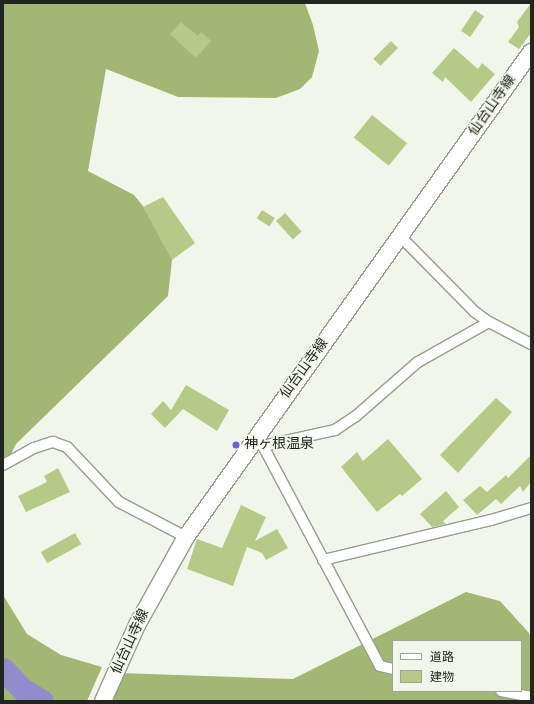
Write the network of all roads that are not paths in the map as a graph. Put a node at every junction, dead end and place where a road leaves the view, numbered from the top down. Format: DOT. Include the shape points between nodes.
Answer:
graph roads {
  1 [pos="530,54"];
  2 [pos="400,236"];
  3 [pos="489,322"];
  4 [pos="531,344"];
  5 [pos="259,443"];
  6 [pos="3,465"];
  7 [pos="531,508"];
  8 [pos="186,537"];
  9 [pos="323,560"];
  10 [pos="392,669"];
  11 [pos="505,692"];
  12 [pos="531,697"];
  13 [pos="104,701"];
  1 -- 2 [label="main road, 仙台山寺線"];
  2 -- 3 [label="street" via="475,312"];
  2 -- 5 [label="main road, 仙台山寺線"];
  3 -- 4 [label="street"];
  3 -- 5 [label="street" via="418,362 356,416 335,430"];
  5 -- 8 [label="main road, 仙台山寺線"];
  5 -- 9 [label="street"];
  6 -- 8 [label="street" via="34,448 53,442 66,447 119,502"];
  7 -- 9 [label="street"];
  8 -- 13 [label="main road, 仙台山寺線" via="137,625"];
  9 -- 10 [label="street" via="380,666"];
  11 -- 12 [label="street"];
}
